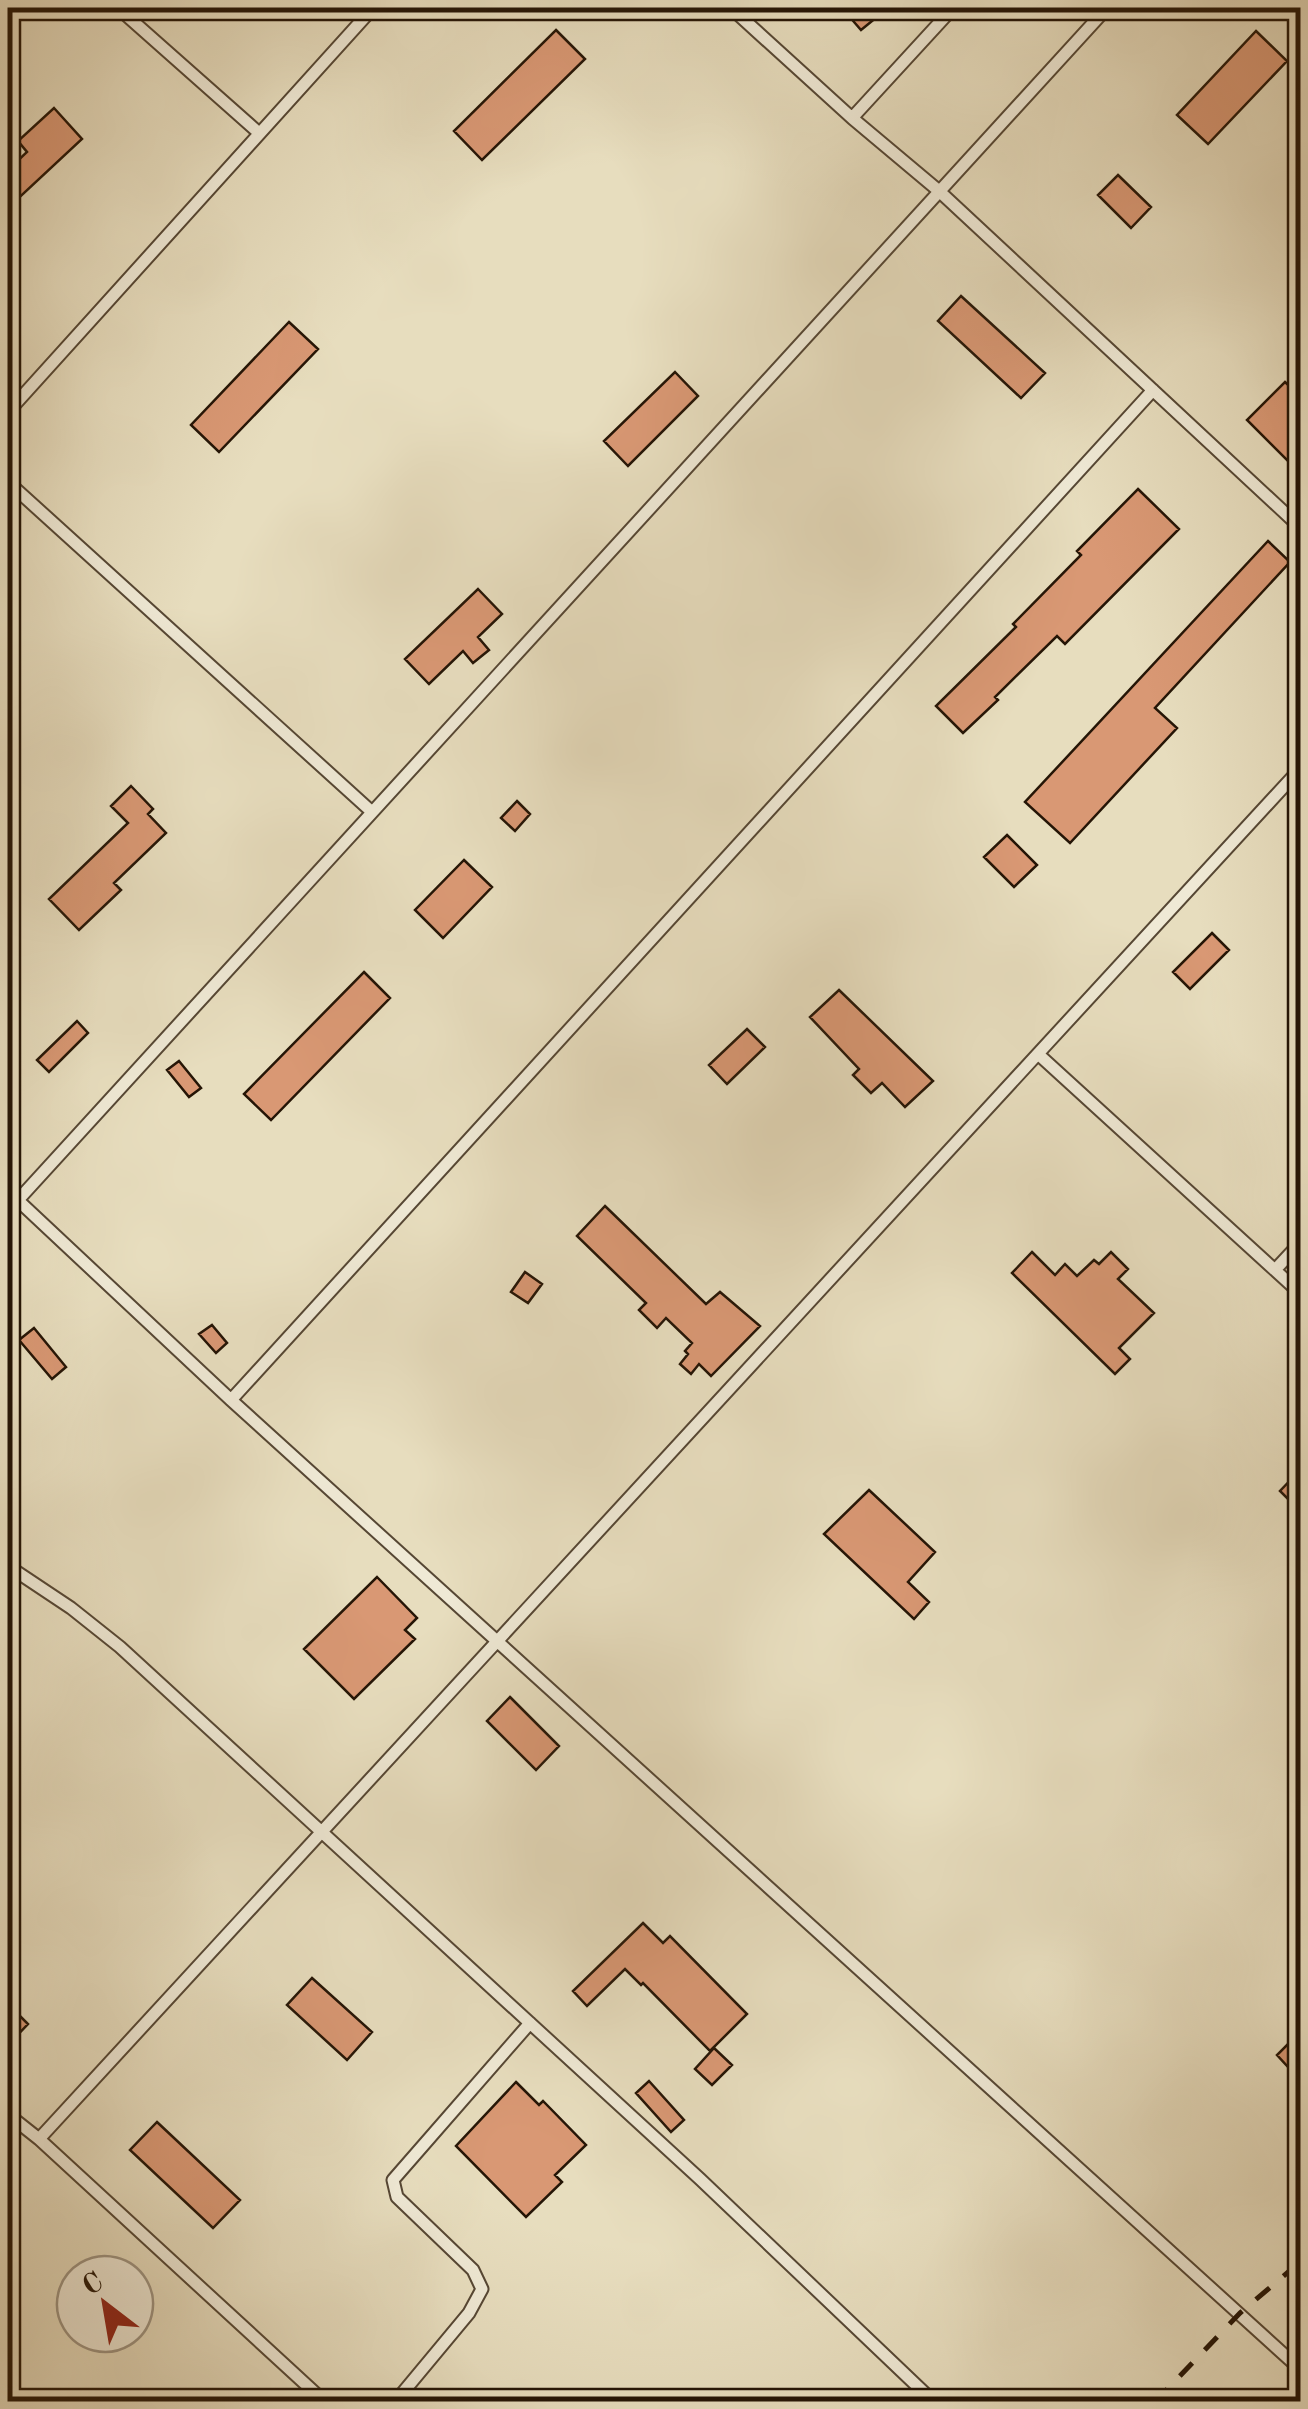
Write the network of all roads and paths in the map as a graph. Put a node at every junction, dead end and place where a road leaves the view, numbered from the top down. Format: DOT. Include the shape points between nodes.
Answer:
graph roads {
  1 [pos="118,8"];
  2 [pos="373,8"];
  3 [pos="731,8"];
  4 [pos="953,8"];
  5 [pos="1107,8"];
  6 [pos="852,118"];
  7 [pos="259,134"];
  8 [pos="939,191"];
  9 [pos="1153,390"];
  10 [pos="8,412"];
  11 [pos="8,482"];
  12 [pos="1300,527"];
  13 [pos="1300,769"];
  14 [pos="372,812"];
  15 [pos="1038,1054"];
  16 [pos="13,1195"];
  17 [pos="8,1211"];
  18 [pos="1300,1242"];
  19 [pos="1275,1270"];
  20 [pos="1300,1293"];
  21 [pos="230,1400"];
  22 [pos="8,1566"];
  23 [pos="497,1642"];
  24 [pos="322,1830"];
  25 [pos="530,2022"];
  26 [pos="8,2119"];
  27 [pos="40,2139"];
  28 [pos="1300,2369"];
  29 [pos="326,2402"];
  30 [pos="395,2402"];
  31 [pos="934,2402"];
  1 -- 7 [label="lane"];
  2 -- 7 [label="lane"];
  3 -- 6 [label="lane"];
  4 -- 6 [label="lane"];
  5 -- 8 [label="lane"];
  6 -- 8 [label="lane"];
  7 -- 10 [label="lane"];
  8 -- 9 [label="lane"];
  8 -- 14 [label="lane"];
  9 -- 12 [label="lane"];
  9 -- 21 [label="lane"];
  11 -- 14 [label="lane"];
  13 -- 15 [label="lane"];
  14 -- 16 [label="lane"];
  15 -- 19 [label="lane"];
  15 -- 23 [label="lane"];
  16 -- 17 [label="lane"];
  16 -- 21 [label="lane"];
  18 -- 19 [label="lane"];
  19 -- 20 [label="lane"];
  21 -- 23 [label="lane"];
  22 -- 24 [label="lane" via="120,1648"];
  23 -- 24 [label="lane"];
  23 -- 28 [label="lane"];
  24 -- 25 [label="lane"];
  24 -- 27 [label="lane"];
  25 -- 30 [label="lane" via="393,2180 397,2197 473,2270 482,2288 470,2314"];
  25 -- 31 [label="lane"];
  26 -- 27 [label="lane"];
  27 -- 29 [label="lane"];
}
